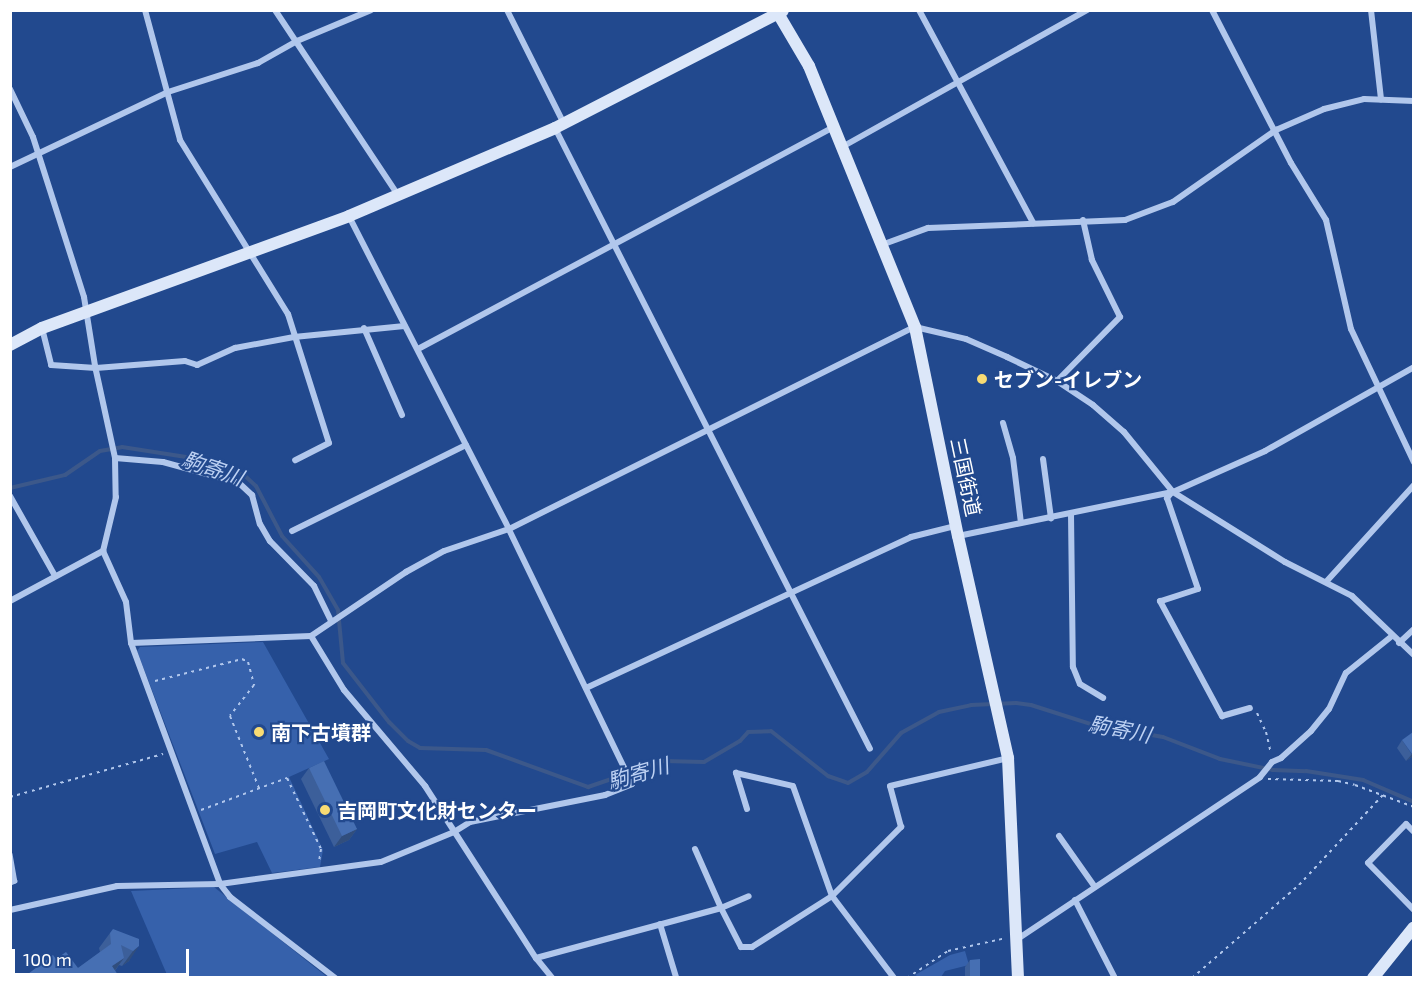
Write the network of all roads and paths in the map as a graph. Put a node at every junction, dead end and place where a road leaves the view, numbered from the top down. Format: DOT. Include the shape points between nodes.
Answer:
graph roads {
  1 [pos="145,10"];
  2 [pos="275,10"];
  3 [pos="371,10"];
  4 [pos="507,10"];
  5 [pos="919,10"];
  6 [pos="1087,10"];
  7 [pos="1212,10"];
  8 [pos="1371,10"];
  9 [pos="779,12"];
  10 [pos="297,41"];
  11 [pos="959,81"];
  12 [pos="10,89"];
  13 [pos="168,92"];
  14 [pos="1381,99"];
  15 [pos="1413,101"];
  16 [pos="560,126"];
  17 [pos="834,127"];
  18 [pos="1276,130"];
  19 [pos="842,147"];
  20 [pos="38,154"];
  21 [pos="10,167"];
  22 [pos="399,195"];
  23 [pos="349,216"];
  24 [pos="1083,220"];
  25 [pos="1033,223"];
  26 [pos="613,242"];
  27 [pos="884,244"];
  28 [pos="251,253"];
  29 [pos="87,314"];
  30 [pos="404,326"];
  31 [pos="915,327"];
  32 [pos="42,328"];
  33 [pos="364,328"];
  34 [pos="294,337"];
  35 [pos="10,345"];
  36 [pos="418,350"];
  37 [pos="1413,367"];
  38 [pos="96,368"];
  39 [pos="1057,381"];
  40 [pos="1377,386"];
  41 [pos="402,415"];
  42 [pos="1003,423"];
  43 [pos="708,430"];
  44 [pos="466,445"];
  45 [pos="115,458"];
  46 [pos="295,459"];
  47 [pos="1043,459"];
  48 [pos="1413,462"];
  49 [pos="1413,485"];
  50 [pos="1173,492"];
  51 [pos="11,499"];
  52 [pos="1071,514"];
  53 [pos="1051,518"];
  54 [pos="1021,523"];
  55 [pos="509,528"];
  56 [pos="292,531"];
  57 [pos="957,531"];
  58 [pos="103,551"];
  59 [pos="55,576"];
  60 [pos="1326,582"];
  61 [pos="790,591"];
  62 [pos="10,601"];
  63 [pos="331,621"];
  64 [pos="1413,629"];
  65 [pos="311,636"];
  66 [pos="1392,636"];
  67 [pos="130,643"];
  68 [pos="1400,643"];
  69 [pos="1413,655"];
  70 [pos="145,683"];
  71 [pos="586,688"];
  72 [pos="1103,698"];
  73 [pos="1250,708"];
  74 [pos="870,749"];
  75 [pos="172,752"];
  76 [pos="1008,758"];
  77 [pos="1271,763"];
  78 [pos="1262,775"];
  79 [pos="259,788"];
  80 [pos="1383,795"];
  81 [pos="10,797"];
  82 [pos="1413,807"];
  83 [pos="747,809"];
  84 [pos="194,813"];
  85 [pos="454,832"];
  86 [pos="1413,832"];
  87 [pos="1059,836"];
  88 [pos="695,849"];
  89 [pos="10,854"];
  90 [pos="319,870"];
  91 [pos="10,883"];
  92 [pos="220,884"];
  93 [pos="1095,887"];
  94 [pos="749,896"];
  95 [pos="832,896"];
  96 [pos="1075,900"];
  97 [pos="721,908"];
  98 [pos="10,910"];
  99 [pos="1413,910"];
  100 [pos="660,924"];
  101 [pos="1413,927"];
  102 [pos="1016,938"];
  103 [pos="536,958"];
  104 [pos="676,977"];
  105 [pos="335,978"];
  106 [pos="552,978"];
  107 [pos="894,978"];
  108 [pos="907,978"];
  109 [pos="1018,978"];
  110 [pos="1115,978"];
  111 [pos="1192,978"];
  112 [pos="1373,978"];
  1 -- 13 [label="street"];
  2 -- 10 [label="street"];
  3 -- 10 [label="street"];
  4 -- 16 [label="street"];
  5 -- 11 [label="street"];
  6 -- 11 [label="street"];
  7 -- 18 [label="street"];
  8 -- 14 [label="street"];
  9 -- 16 [label="street"];
  9 -- 17 [label="street, 三国街道" via="809,66"];
  10 -- 13 [label="street" via="258,63"];
  10 -- 22 [label="street"];
  11 -- 19 [label="street"];
  11 -- 25 [label="street"];
  12 -- 20 [label="street"];
  13 -- 20 [label="street"];
  13 -- 28 [label="street" via="180,140"];
  14 -- 15 [label="street"];
  14 -- 18 [label="street" via="1342,103"];
  16 -- 22 [label="street"];
  16 -- 26 [label="street"];
  17 -- 19 [label="street, 三国街道"];
  17 -- 26 [label="street"];
  18 -- 24 [label="street" via="1173,202 1125,220"];
  18 -- 40 [label="street" via="1326,220 1351,328"];
  19 -- 27 [label="street, 三国街道"];
  20 -- 21 [label="street"];
  20 -- 29 [label="street"];
  22 -- 23 [label="street"];
  23 -- 28 [label="street"];
  23 -- 30 [label="street"];
  24 -- 25 [label="street"];
  24 -- 39 [label="street" via="1092,260 1120,317"];
  25 -- 27 [label="street" via="928,228"];
  26 -- 36 [label="street"];
  26 -- 43 [label="street"];
  27 -- 31 [label="street, 三国街道"];
  28 -- 29 [label="street"];
  28 -- 34 [label="street" via="288,314"];
  29 -- 32 [label="street"];
  29 -- 38 [label="street"];
  30 -- 33 [label="street"];
  30 -- 36 [label="street"];
  31 -- 39 [label="street" via="966,339"];
  31 -- 43 [label="street"];
  31 -- 57 [label="street, 三国街道"];
  32 -- 35 [label="street"];
  32 -- 38 [label="street" via="51,365"];
  33 -- 34 [label="street"];
  33 -- 41 [label="street"];
  34 -- 38 [label="street" via="235,348 197,365 185,361"];
  34 -- 46 [label="street" via="329,443"];
  36 -- 44 [label="street"];
  37 -- 40 [label="street"];
  38 -- 45 [label="street"];
  39 -- 50 [label="street" via="1124,432"];
  40 -- 48 [label="street"];
  40 -- 50 [label="street" via="1265,451"];
  42 -- 54 [label="street" via="1013,458"];
  43 -- 55 [label="street"];
  43 -- 61 [label="street"];
  44 -- 55 [label="street"];
  44 -- 56 [label="street"];
  45 -- 58 [label="street" via="116,497"];
  45 -- 63 [label="street" via="163,462 238,483 252,495 260,524 270,541 314,586"];
  47 -- 53 [label="street"];
  49 -- 60 [label="street"];
  50 -- 52 [label="street"];
  50 -- 60 [label="street" via="1285,562"];
  50 -- 73 [label="street" via="1167,498 1198,589 1160,601 1222,716"];
  51 -- 59 [label="street"];
  52 -- 53 [label="street"];
  52 -- 72 [label="street" via="1073,667 1080,684"];
  53 -- 54 [label="street"];
  54 -- 57 [label="street"];
  55 -- 63 [label="street" via="444,551"];
  55 -- 71 [label="street"];
  57 -- 61 [label="street" via="911,537"];
  57 -- 76 [label="street, 三国街道"];
  58 -- 59 [label="street"];
  58 -- 67 [label="street" via="126,602"];
  59 -- 62 [label="street"];
  60 -- 66 [label="street" via="1352,596"];
  61 -- 71 [label="street"];
  61 -- 74 [label="street"];
  63 -- 65 [label="street"];
  64 -- 68 [label="street"];
  65 -- 67 [label="street"];
  65 -- 85 [label="street" via="344,690 425,786"];
  66 -- 68 [label="street"];
  66 -- 77 [label="street" via="1346,673 1329,709 1311,731"];
  67 -- 70 [label="street"];
  68 -- 69 [label="street"];
  70 -- 75 [label="street"];
  70 -- 79 [label="path" via="170,680 242,659 248,662 254,685 230,716"];
  71 -- 85 [label="street" via="632,784 605,795 470,822"];
  73 -- 77 [label="path" via="1266,732"];
  75 -- 81 [label="path"];
  75 -- 84 [label="street"];
  76 -- 95 [label="street" via="890,786 901,827"];
  76 -- 102 [label="street, 三国街道"];
  77 -- 78 [label="street"];
  78 -- 80 [label="path" via="1292,781 1338,781"];
  78 -- 93 [label="street"];
  79 -- 84 [label="path"];
  79 -- 90 [label="path" via="287,778 321,849"];
  80 -- 82 [label="path"];
  80 -- 111 [label="path" via="1299,885"];
  83 -- 95 [label="street" via="736,773 793,786"];
  84 -- 92 [label="street"];
  85 -- 90 [label="street" via="381,862"];
  85 -- 103 [label="street"];
  86 -- 99 [label="street" via="1406,824 1368,863"];
  87 -- 93 [label="street"];
  88 -- 97 [label="street"];
  89 -- 91 [label="lane" via="15,881"];
  90 -- 92 [label="street"];
  92 -- 98 [label="street" via="117,886"];
  92 -- 105 [label="street" via="230,897"];
  93 -- 96 [label="street"];
  94 -- 97 [label="street"];
  95 -- 97 [label="street" via="752,947 741,947"];
  95 -- 107 [label="street"];
  96 -- 102 [label="street"];
  96 -- 110 [label="street"];
  97 -- 100 [label="street"];
  100 -- 103 [label="street"];
  100 -- 104 [label="street"];
  101 -- 112 [label="street"];
  102 -- 108 [label="path" via="948,951"];
  102 -- 109 [label="street, 三国街道"];
  103 -- 106 [label="street"];
}
